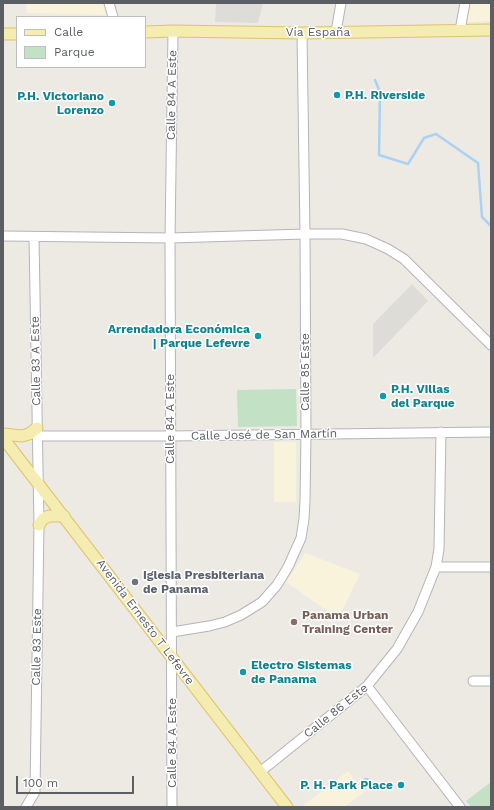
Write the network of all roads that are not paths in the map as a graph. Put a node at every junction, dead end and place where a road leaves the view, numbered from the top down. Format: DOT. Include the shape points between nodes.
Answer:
graph roads {
  1 [pos="109,3"];
  2 [pos="341,3"];
  3 [pos="465,3"];
  4 [pos="113,16"];
  5 [pos="460,30"];
  6 [pos="491,30"];
  7 [pos="173,31"];
  8 [pos="146,32"];
  9 [pos="336,32"];
  10 [pos="302,33"];
  11 [pos="3,34"];
  12 [pos="16,34"];
  13 [pos="305,234"];
  14 [pos="3,236"];
  15 [pos="34,237"];
  16 [pos="170,238"];
  17 [pos="491,345"];
  18 [pos="37,432"];
  19 [pos="441,432"];
  20 [pos="491,432"];
  21 [pos="3,434"];
  22 [pos="306,434"];
  23 [pos="170,436"];
  24 [pos="3,438"];
  25 [pos="39,485"];
  26 [pos="64,516"];
  27 [pos="38,525"];
  28 [pos="436,567"];
  29 [pos="491,567"];
  30 [pos="172,632"];
  31 [pos="172,657"];
  32 [pos="473,681"];
  33 [pos="491,681"];
  34 [pos="367,686"];
  35 [pos="260,772"];
  36 [pos="26,807"];
  37 [pos="172,807"];
  38 [pos="286,807"];
  39 [pos="460,807"];
  1 -- 4 [label="street"];
  2 -- 9 [label="street"];
  3 -- 5 [label="street"];
  5 -- 6 [label="main road, Vía España"];
  5 -- 9 [label="main road, Vía España"];
  7 -- 8 [label="main road, Vía España"];
  7 -- 10 [label="main road, Vía España"];
  7 -- 16 [label="street, Calle 84 A Este"];
  9 -- 10 [label="main road, Vía España"];
  10 -- 13 [label="street, Calle 85 Este"];
  11 -- 12 [label="main road"];
  13 -- 16 [label="street"];
  13 -- 17 [label="street" via="342,234 366,239 388,249 404,259"];
  13 -- 22 [label="street, Calle 85 Este"];
  14 -- 15 [label="street"];
  15 -- 16 [label="street"];
  15 -- 18 [label="street, Calle 83 A Este"];
  16 -- 23 [label="street, Calle 84 A Este"];
  18 -- 21 [label="main road" via="26,436"];
  18 -- 23 [label="street, Calle José de San Martín"];
  18 -- 25 [label="street, Calle 83 A Este"];
  19 -- 20 [label="street, Calle José de San Martín"];
  19 -- 22 [label="street, Calle José de San Martín"];
  19 -- 28 [label="street, Calle 86 Este" via="439,549"];
  22 -- 23 [label="street, Calle José de San Martín"];
  22 -- 30 [label="street, Calle 85 Este" via="305,501 301,538 277,585 262,602 241,615 209,626"];
  23 -- 30 [label="street, Calle 84 A Este"];
  24 -- 25 [label="main road, Avenida Ernesto T Lefevre"];
  25 -- 26 [label="main road, Avenida Ernesto T Lefevre"];
  25 -- 27 [label="street, Calle 83 Este"];
  26 -- 27 [label="main road" via="49,516 42,519"];
  26 -- 31 [label="main road, Avenida Ernesto T Lefevre"];
  27 -- 36 [label="street, Calle 83 Este" via="35,792"];
  28 -- 29 [label="street"];
  28 -- 34 [label="street, Calle 86 Este" via="408,631"];
  30 -- 31 [label="street, Calle 84 A Este"];
  31 -- 35 [label="main road, Avenida Ernesto T Lefevre"];
  31 -- 37 [label="street, Calle 84 A Este"];
  32 -- 33 [label="street"];
  34 -- 35 [label="street, Calle 86 Este"];
  34 -- 39 [label="street"];
  35 -- 38 [label="main road, Avenida Ernesto T Lefevre"];
}
